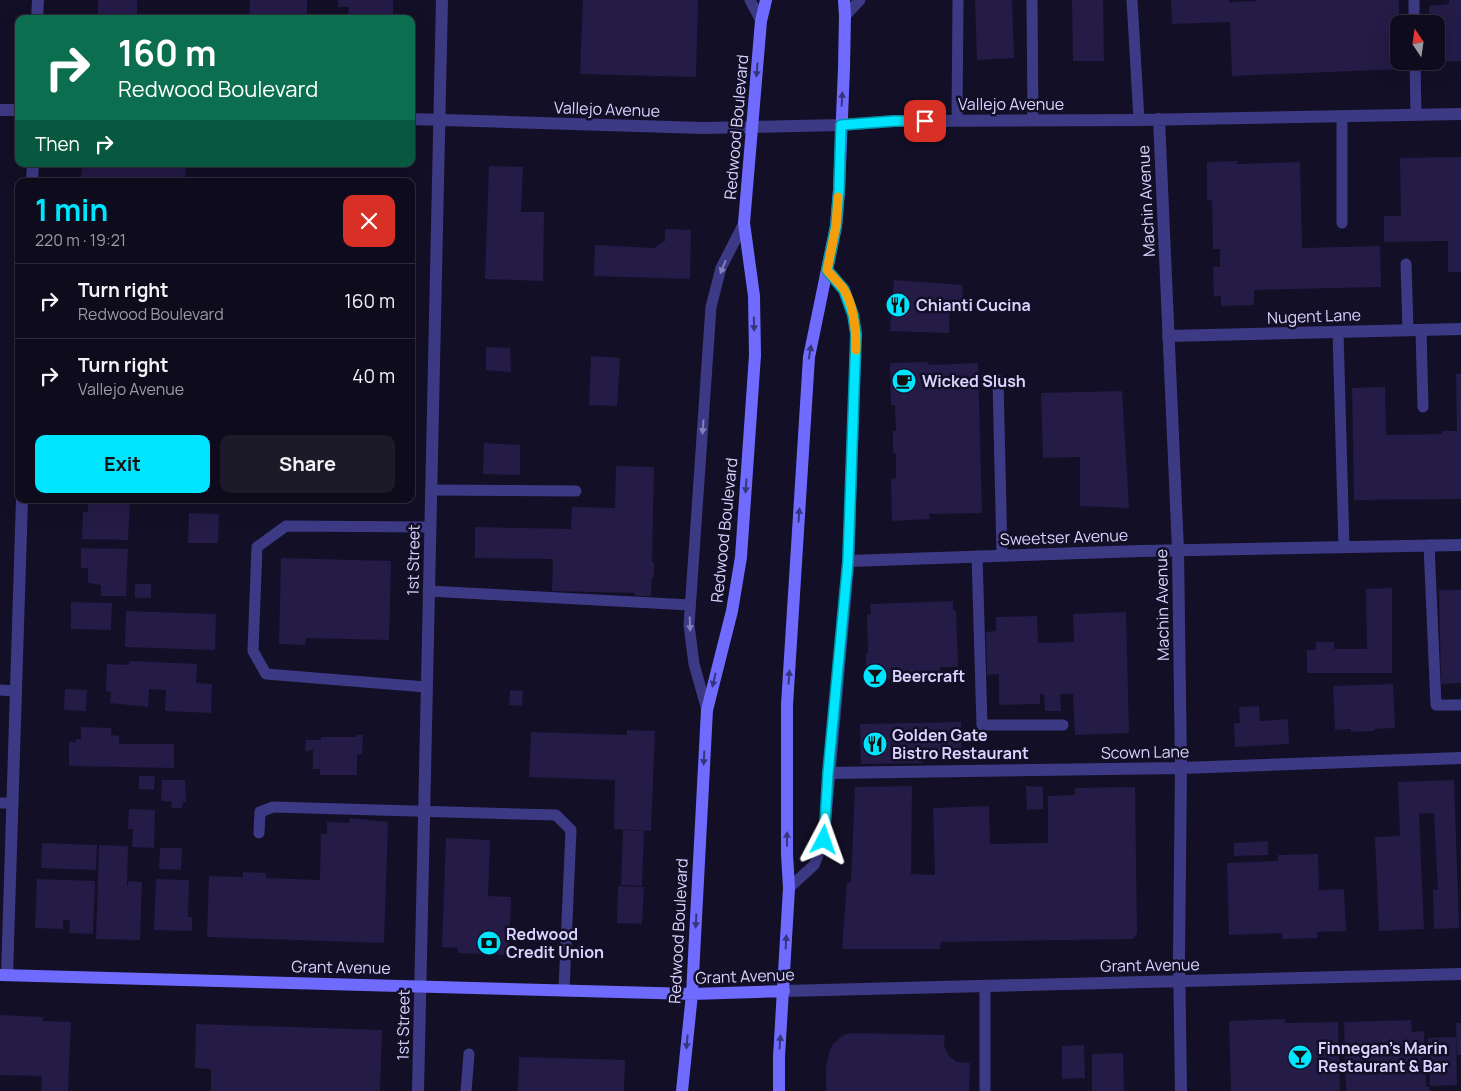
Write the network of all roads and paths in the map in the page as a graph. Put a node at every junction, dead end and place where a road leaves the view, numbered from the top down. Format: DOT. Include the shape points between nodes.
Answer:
graph roads {
  1 [pos="38,0"];
  2 [pos="442,0"];
  3 [pos="750,0"];
  4 [pos="766,0"];
  5 [pos="844,0"];
  6 [pos="860,0"];
  7 [pos="958,0"];
  8 [pos="1032,0"];
  9 [pos="1132,0"];
  10 [pos="1414,0"];
  11 [pos="37,15"];
  12 [pos="1414,15"];
  13 [pos="845,16"];
  14 [pos="761,21"];
  15 [pos="1415,70"];
  16 [pos="0,110"];
  17 [pos="15,110"];
  18 [pos="1461,114"];
  19 [pos="1416,115"];
  20 [pos="1342,116"];
  21 [pos="1159,119"];
  22 [pos="415,120"];
  23 [pos="438,120"];
  24 [pos="957,120"];
  25 [pos="1033,120"];
  26 [pos="1139,120"];
  27 [pos="841,125"];
  28 [pos="753,128"];
  29 [pos="744,223"];
  30 [pos="1342,223"];
  31 [pos="1406,264"];
  32 [pos="827,270"];
  33 [pos="1461,329"];
  34 [pos="1408,330"];
  35 [pos="1421,330"];
  36 [pos="1338,332"];
  37 [pos="1168,336"];
  38 [pos="998,380"];
  39 [pos="1423,407"];
  40 [pos="431,490"];
  41 [pos="576,490"];
  42 [pos="22,503"];
  43 [pos="430,527"];
  44 [pos="1461,545"];
  45 [pos="1429,546"];
  46 [pos="1344,547"];
  47 [pos="1178,550"];
  48 [pos="1002,555"];
  49 [pos="976,556"];
  50 [pos="848,561"];
  51 [pos="428,591"];
  52 [pos="690,605"];
  53 [pos="426,687"];
  54 [pos="0,690"];
  55 [pos="16,691"];
  56 [pos="1461,705"];
  57 [pos="707,710"];
  58 [pos="1063,725"];
  59 [pos="1461,758"];
  60 [pos="1181,768"];
  61 [pos="828,773"];
  62 [pos="6,803"];
  63 [pos="424,811"];
  64 [pos="259,833"];
  65 [pos="789,888"];
  66 [pos="1461,974"];
  67 [pos="4,975"];
  68 [pos="1180,980"];
  69 [pos="420,986"];
  70 [pos="985,986"];
  71 [pos="564,990"];
  72 [pos="784,991"];
  73 [pos="692,994"];
  74 [pos="469,1054"];
  75 [pos="418,1091"];
  76 [pos="466,1091"];
  77 [pos="682,1091"];
  78 [pos="779,1091"];
  79 [pos="985,1091"];
  80 [pos="1181,1091"];
  1 -- 11 [label="street"];
  2 -- 23 [label="street, 1st Street"];
  3 -- 14 [label="lane"];
  4 -- 14 [label="main road, Redwood Boulevard"];
  5 -- 13 [label="main road"];
  6 -- 13 [label="lane"];
  7 -- 24 [label="lane"];
  8 -- 25 [label="lane"];
  9 -- 26 [label="lane"];
  10 -- 12 [label="lane"];
  27 -- 13 [label="main road, one-way"];
  14 -- 28 [label="main road, Redwood Boulevard, one-way"];
  15 -- 19 [label="lane"];
  16 -- 17 [label="street"];
  18 -- 19 [label="street, Vallejo Avenue"];
  19 -- 20 [label="street, Vallejo Avenue"];
  20 -- 21 [label="street, Vallejo Avenue"];
  20 -- 30 [label="lane"];
  21 -- 26 [label="street, Vallejo Avenue"];
  21 -- 37 [label="street, Machin Avenue"];
  22 -- 23 [label="street, Vallejo Avenue"];
  23 -- 28 [label="street, Vallejo Avenue"];
  23 -- 40 [label="street, 1st Street"];
  24 -- 25 [label="street, Vallejo Avenue"];
  24 -- 27 [label="street, Vallejo Avenue"];
  25 -- 26 [label="street, Vallejo Avenue"];
  27 -- 28 [label="street, Vallejo Avenue"];
  27 -- 32 [label="main road" via="836,226"];
  28 -- 29 [label="main road, Redwood Boulevard"];
  29 -- 52 [label="lane, one-way" via="721,268 711,306"];
  29 -- 57 [label="main road, Redwood Boulevard, one-way" via="754,296 754,356 741,557 732,611"];
  31 -- 34 [label="lane"];
  32 -- 50 [label="lane" via="844,290 856,334"];
  65 -- 32 [label="main road, one-way" via="787,705 809,357"];
  33 -- 35 [label="street, Nugent Lane"];
  34 -- 35 [label="street, Nugent Lane"];
  34 -- 36 [label="street, Nugent Lane"];
  35 -- 39 [label="lane"];
  36 -- 37 [label="street, Nugent Lane"];
  36 -- 46 [label="lane"];
  37 -- 47 [label="street, Machin Avenue"];
  38 -- 48 [label="lane"];
  40 -- 41 [label="lane"];
  40 -- 43 [label="street, 1st Street"];
  42 -- 55 [label="street"];
  43 -- 51 [label="street, 1st Street"];
  43 -- 53 [label="lane" via="286,526 257,547 253,651 266,674"];
  44 -- 45 [label="street, Sweetser Avenue"];
  45 -- 46 [label="street, Sweetser Avenue"];
  45 -- 56 [label="lane" via="1436,705"];
  46 -- 47 [label="street, Sweetser Avenue"];
  47 -- 48 [label="street, Sweetser Avenue"];
  47 -- 60 [label="street, Machin Avenue"];
  48 -- 49 [label="street, Sweetser Avenue"];
  49 -- 50 [label="street, Sweetser Avenue"];
  49 -- 58 [label="lane" via="982,725"];
  50 -- 61 [label="lane"];
  51 -- 52 [label="lane"];
  51 -- 53 [label="street, 1st Street"];
  52 -- 57 [label="lane, one-way" via="694,664"];
  53 -- 63 [label="street, 1st Street"];
  54 -- 55 [label="lane"];
  55 -- 62 [label="street"];
  57 -- 73 [label="main road, Redwood Boulevard, one-way"];
  59 -- 60 [label="street, Scown Lane"];
  60 -- 61 [label="street, Scown Lane"];
  60 -- 68 [label="street, Machin Avenue"];
  61 -- 65 [label="lane" via="824,840 814,865"];
  62 -- 67 [label="street"];
  63 -- 64 [label="lane" via="273,807 260,812"];
  63 -- 69 [label="street, 1st Street"];
  63 -- 71 [label="lane" via="556,815 571,830"];
  72 -- 65 [label="main road, one-way"];
  66 -- 68 [label="street, Grant Avenue"];
  67 -- 69 [label="main road, Grant Avenue"];
  68 -- 70 [label="street, Grant Avenue"];
  68 -- 80 [label="street, Machin Avenue"];
  69 -- 71 [label="main road, Grant Avenue"];
  69 -- 75 [label="street, 1st Street"];
  70 -- 72 [label="street, Grant Avenue"];
  70 -- 79 [label="lane"];
  71 -- 73 [label="main road, Grant Avenue"];
  72 -- 73 [label="main road, Grant Avenue"];
  78 -- 72 [label="main road, one-way"];
  73 -- 77 [label="main road, Redwood Boulevard, one-way"];
  74 -- 76 [label="lane"];
}
